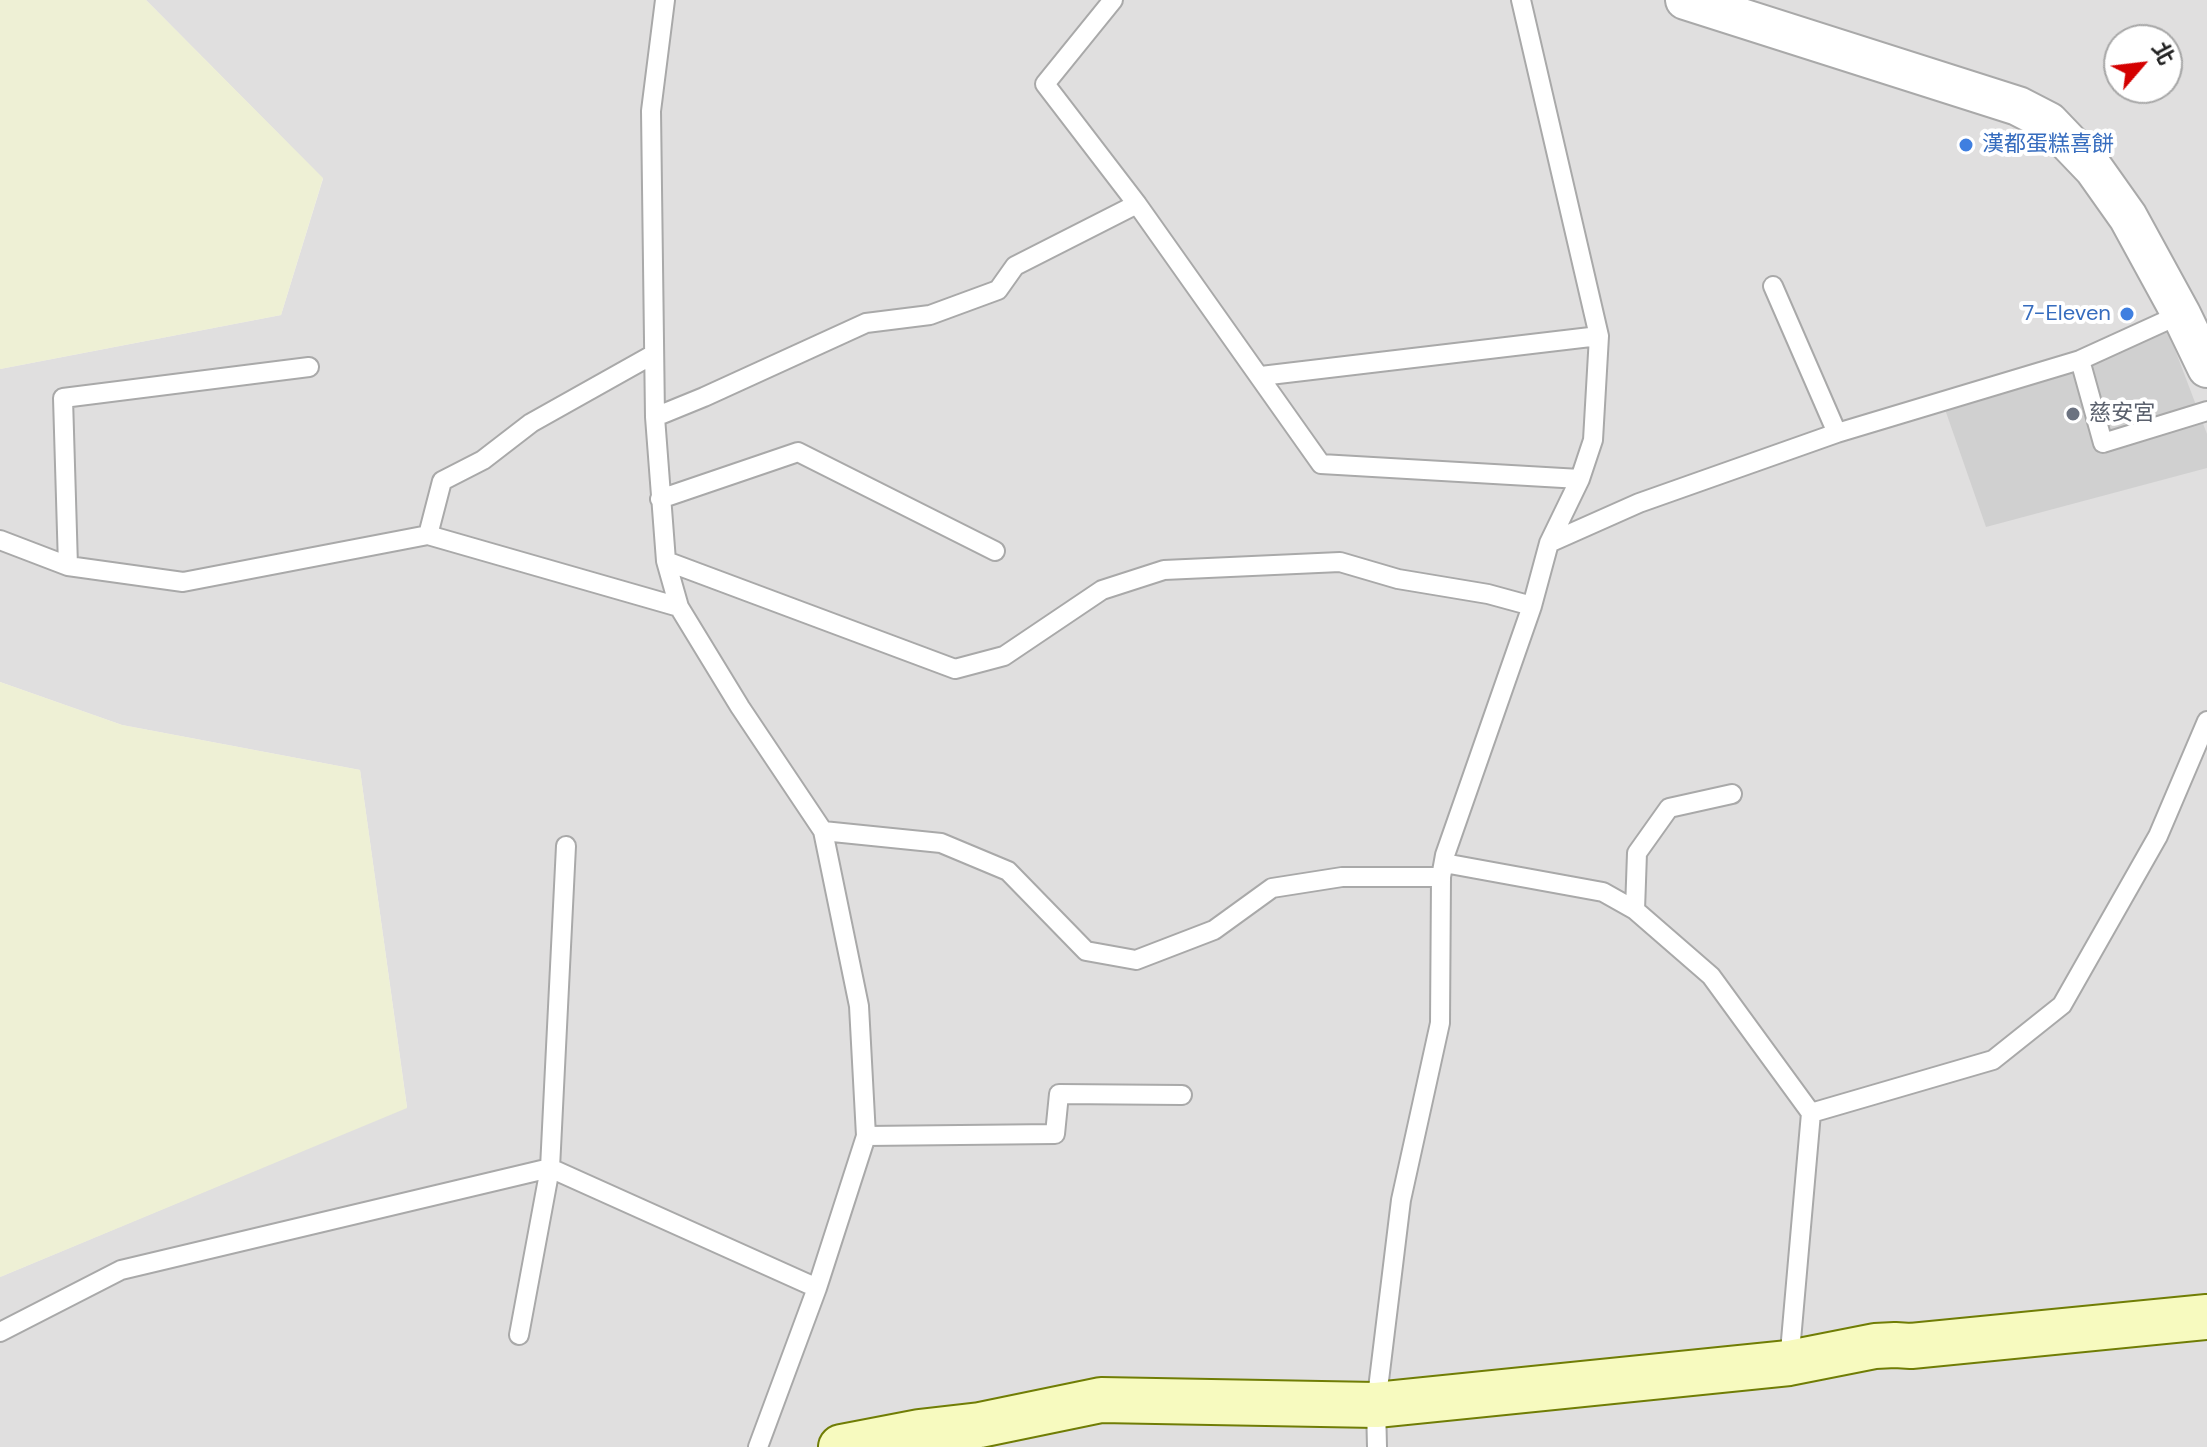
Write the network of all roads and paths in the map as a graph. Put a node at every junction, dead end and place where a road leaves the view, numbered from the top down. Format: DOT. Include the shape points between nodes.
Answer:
graph roads {
  1 [pos="665,0"];
  2 [pos="1113,0"];
  3 [pos="1521,0"];
  4 [pos="1685,0"];
  5 [pos="1757,12"];
  6 [pos="1137,204"];
  7 [pos="1773,286"];
  8 [pos="2181,314"];
  9 [pos="1599,336"];
  10 [pos="654,354"];
  11 [pos="2080,360"];
  12 [pos="309,367"];
  13 [pos="2207,368"];
  14 [pos="1261,376"];
  15 [pos="2207,411"];
  16 [pos="655,417"];
  17 [pos="1837,433"];
  18 [pos="1580,479"];
  19 [pos="660,499"];
  20 [pos="428,535"];
  21 [pos="0,540"];
  22 [pos="1549,543"];
  23 [pos="995,551"];
  24 [pos="666,561"];
  25 [pos="68,566"];
  26 [pos="1532,606"];
  27 [pos="679,607"];
  28 [pos="2207,721"];
  29 [pos="1732,794"];
  30 [pos="823,831"];
  31 [pos="566,846"];
  32 [pos="1443,870"];
  33 [pos="1635,910"];
  34 [pos="1182,1095"];
  35 [pos="1811,1113"];
  36 [pos="866,1136"];
  37 [pos="550,1168"];
  38 [pos="817,1288"];
  39 [pos="2207,1317"];
  40 [pos="0,1332"];
  41 [pos="519,1335"];
  42 [pos="1789,1363"];
  43 [pos="1376,1426"];
  44 [pos="984,1436"];
  45 [pos="758,1447"];
  46 [pos="841,1447"];
  1 -- 10 [label="lane" via="651,111"];
  2 -- 6 [label="lane" via="1045,84"];
  3 -- 9 [label="lane"];
  4 -- 5 [label="street"];
  5 -- 8 [label="street" via="2018,106 2049,122 2094,169 2128,217"];
  6 -- 14 [label="lane"];
  6 -- 16 [label="lane" via="1015,266 998,290 930,315 866,323"];
  7 -- 17 [label="lane"];
  8 -- 11 [label="lane"];
  8 -- 13 [label="street"];
  9 -- 14 [label="lane"];
  9 -- 18 [label="lane" via="1593,440"];
  10 -- 16 [label="lane"];
  10 -- 20 [label="lane" via="531,423 483,460 442,481"];
  11 -- 15 [label="lane" via="2103,443"];
  11 -- 17 [label="lane"];
  12 -- 25 [label="lane" via="63,398"];
  14 -- 18 [label="lane" via="1321,464"];
  16 -- 19 [label="lane"];
  17 -- 22 [label="lane" via="1639,503"];
  18 -- 22 [label="lane"];
  19 -- 23 [label="lane" via="798,452"];
  19 -- 24 [label="lane"];
  20 -- 25 [label="lane" via="183,582"];
  20 -- 27 [label="lane"];
  21 -- 25 [label="lane"];
  22 -- 26 [label="lane"];
  24 -- 26 [label="lane" via="955,669 1004,656 1102,590 1164,570 1340,562"];
  24 -- 27 [label="lane"];
  26 -- 32 [label="lane"];
  27 -- 30 [label="lane"];
  28 -- 35 [label="lane" via="2158,836 2062,1005 1993,1060"];
  29 -- 33 [label="lane" via="1669,808 1637,853"];
  30 -- 32 [label="lane" via="941,843 1008,871 1086,951 1136,960 1214,930 1272,888"];
  30 -- 36 [label="lane" via="859,1006"];
  31 -- 37 [label="lane"];
  32 -- 33 [label="lane" via="1603,892"];
  32 -- 43 [label="lane" via="1440,1023 1401,1200"];
  33 -- 35 [label="lane" via="1711,976"];
  34 -- 36 [label="lane" via="1059,1094 1055,1134"];
  35 -- 42 [label="lane"];
  36 -- 38 [label="lane"];
  37 -- 38 [label="lane"];
  37 -- 40 [label="lane" via="121,1270"];
  37 -- 41 [label="lane"];
  38 -- 45 [label="lane"];
  39 -- 42 [label="street" via="1875,1346"];
  42 -- 43 [label="street"];
  43 -- 44 [label="street" via="1101,1400"];
  44 -- 46 [label="street" via="919,1432"];
}
